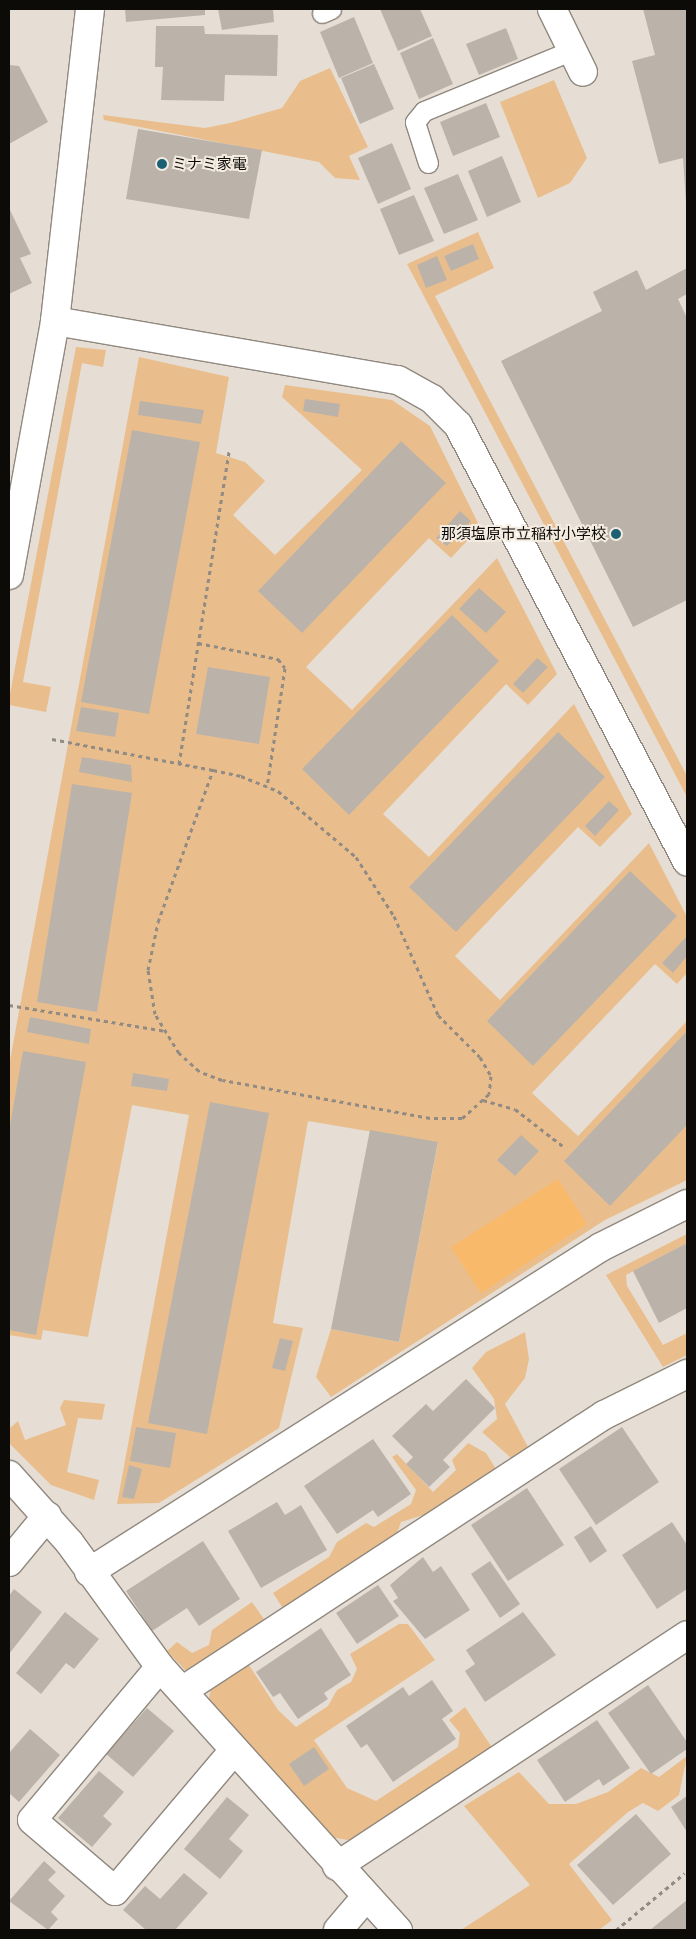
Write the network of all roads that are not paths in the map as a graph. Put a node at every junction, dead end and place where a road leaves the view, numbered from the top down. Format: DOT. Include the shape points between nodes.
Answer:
graph roads {
  1 [pos="90,9"];
  2 [pos="552,9"];
  3 [pos="578,61"];
  4 [pos="428,163"];
  5 [pos="55,321"];
  6 [pos="9,575"];
  7 [pos="687,862"];
  8 [pos="687,1204"];
  9 [pos="684,1382"];
  10 [pos="9,1475"];
  11 [pos="47,1516"];
  12 [pos="9,1562"];
  13 [pos="89,1572"];
  14 [pos="687,1635"];
  15 [pos="160,1667"];
  16 [pos="182,1691"];
  17 [pos="234,1750"];
  18 [pos="337,1866"];
  19 [pos="366,1896"];
  20 [pos="338,1930"];
  21 [pos="398,1930"];
  1 -- 5 [label="street"];
  2 -- 3 [label="street"];
  3 -- 4 [label="lane" via="424,111 415,122"];
  5 -- 6 [label="street"];
  5 -- 7 [label="street" via="398,380 432,399 458,425"];
  8 -- 13 [label="street" via="601,1247"];
  9 -- 16 [label="street" via="604,1415"];
  10 -- 11 [label="street"];
  11 -- 12 [label="street"];
  11 -- 13 [label="street"];
  13 -- 15 [label="street"];
  14 -- 18 [label="street"];
  15 -- 16 [label="street"];
  15 -- 17 [label="street" via="32,1820 115,1891"];
  16 -- 17 [label="street"];
  17 -- 18 [label="street"];
  18 -- 19 [label="street"];
  19 -- 20 [label="street"];
  19 -- 21 [label="street"];
}
